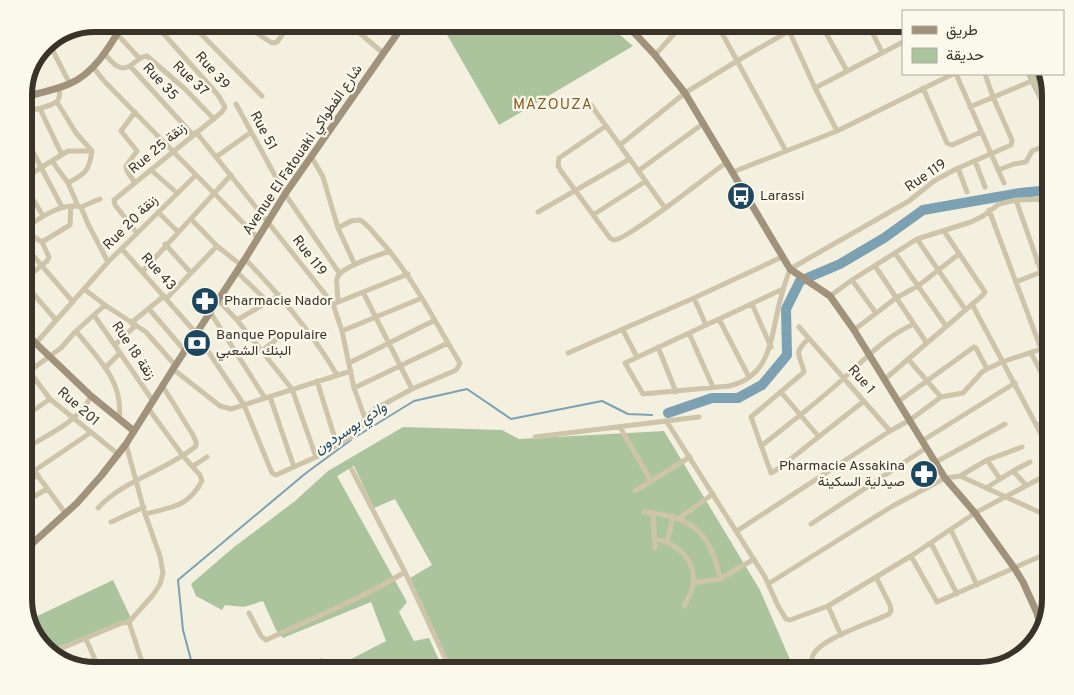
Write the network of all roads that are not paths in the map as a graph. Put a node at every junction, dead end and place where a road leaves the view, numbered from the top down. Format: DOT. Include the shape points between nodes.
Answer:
graph roads {
  1 [pos="162,32"];
  2 [pos="199,32"];
  3 [pos="258,32"];
  4 [pos="284,32"];
  5 [pos="358,32"];
  6 [pos="398,32"];
  7 [pos="633,32"];
  8 [pos="676,32"];
  9 [pos="721,32"];
  10 [pos="787,32"];
  11 [pos="789,32"];
  12 [pos="826,32"];
  13 [pos="872,32"];
  14 [pos="118,33"];
  15 [pos="902,42"];
  16 [pos="52,50"];
  17 [pos="882,52"];
  18 [pos="104,53"];
  19 [pos="383,53"];
  20 [pos="655,55"];
  21 [pos="139,58"];
  22 [pos="737,61"];
  23 [pos="130,66"];
  24 [pos="93,67"];
  25 [pos="847,71"];
  26 [pos="952,75"];
  27 [pos="954,75"];
  28 [pos="985,75"];
  29 [pos="1032,75"];
  30 [pos="1034,80"];
  31 [pos="70,84"];
  32 [pos="59,88"];
  33 [pos="815,88"];
  34 [pos="923,88"];
  35 [pos="685,93"];
  36 [pos="33,95"];
  37 [pos="262,96"];
  38 [pos="993,97"];
  39 [pos="1042,100"];
  40 [pos="57,102"];
  41 [pos="236,104"];
  42 [pos="591,105"];
  43 [pos="970,107"];
  44 [pos="40,108"];
  45 [pos="33,110"];
  46 [pos="135,112"];
  47 [pos="222,112"];
  48 [pos="214,118"];
  49 [pos="704,124"];
  50 [pos="606,126"];
  51 [pos="837,131"];
  52 [pos="981,132"];
  53 [pos="195,133"];
  54 [pos="250,133"];
  55 [pos="620,145"];
  56 [pos="1042,147"];
  57 [pos="92,151"];
  58 [pos="174,151"];
  59 [pos="786,151"];
  60 [pos="33,152"];
  61 [pos="992,154"];
  62 [pos="62,155"];
  63 [pos="311,156"];
  64 [pos="216,157"];
  65 [pos="630,159"];
  66 [pos="52,161"];
  67 [pos="975,161"];
  68 [pos="727,162"];
  69 [pos="41,168"];
  70 [pos="958,168"];
  71 [pos="151,170"];
  72 [pos="998,170"];
  73 [pos="638,171"];
  74 [pos="733,172"];
  75 [pos="33,173"];
  76 [pos="196,175"];
  77 [pos="231,175"];
  78 [pos="646,181"];
  79 [pos="68,183"];
  80 [pos="135,183"];
  81 [pos="1004,183"];
  82 [pos="985,187"];
  83 [pos="575,191"];
  84 [pos="214,192"];
  85 [pos="967,192"];
  86 [pos="177,193"];
  87 [pos="284,194"];
  88 [pos="100,199"];
  89 [pos="33,200"];
  90 [pos="1016,200"];
  91 [pos="1040,200"];
  92 [pos="1042,204"];
  93 [pos="71,206"];
  94 [pos="80,206"];
  95 [pos="62,207"];
  96 [pos="665,208"];
  97 [pos="989,210"];
  98 [pos="158,212"];
  99 [pos="538,212"];
  100 [pos="593,215"];
  101 [pos="43,216"];
  102 [pos="190,219"];
  103 [pos="268,222"];
  104 [pos="33,223"];
  105 [pos="338,228"];
  106 [pos="177,231"];
  107 [pos="944,231"];
  108 [pos="137,233"];
  109 [pos="33,236"];
  110 [pos="258,238"];
  111 [pos="917,239"];
  112 [pos="42,242"];
  113 [pos="165,244"];
  114 [pos="217,246"];
  115 [pos="122,249"];
  116 [pos="390,250"];
  117 [pos="895,253"];
  118 [pos="959,254"];
  119 [pos="33,256"];
  120 [pos="782,257"];
  121 [pos="1042,260"];
  122 [pos="108,262"];
  123 [pos="243,262"];
  124 [pos="1037,262"];
  125 [pos="355,265"];
  126 [pos="42,266"];
  127 [pos="875,266"];
  128 [pos="790,269"];
  129 [pos="938,271"];
  130 [pos="142,272"];
  131 [pos="191,272"];
  132 [pos="237,272"];
  133 [pos="1041,272"];
  134 [pos="33,274"];
  135 [pos="340,274"];
  136 [pos="408,274"];
  137 [pos="852,280"];
  138 [pos="1016,282"];
  139 [pos="918,286"];
  140 [pos="84,289"];
  141 [pos="783,289"];
  142 [pos="363,292"];
  143 [pos="33,293"];
  144 [pos="280,295"];
  145 [pos="830,296"];
  146 [pos="165,297"];
  147 [pos="422,298"];
  148 [pos="694,298"];
  149 [pos="896,298"];
  150 [pos="218,300"];
  151 [pos="73,302"];
  152 [pos="268,302"];
  153 [pos="336,303"];
  154 [pos="752,304"];
  155 [pos="972,304"];
  156 [pos="105,305"];
  157 [pos="149,309"];
  158 [pos="965,310"];
  159 [pos="210,312"];
  160 [pos="876,313"];
  161 [pos="94,315"];
  162 [pos="376,316"];
  163 [pos="719,319"];
  164 [pos="56,320"];
  165 [pos="237,320"];
  166 [pos="435,320"];
  167 [pos="134,324"];
  168 [pos="914,324"];
  169 [pos="706,325"];
  170 [pos="946,326"];
  171 [pos="799,327"];
  172 [pos="624,330"];
  173 [pos="854,330"];
  174 [pos="76,331"];
  175 [pos="342,332"];
  176 [pos="196,333"];
  177 [pos="688,333"];
  178 [pos="278,338"];
  179 [pos="809,338"];
  180 [pos="33,341"];
  181 [pos="388,342"];
  182 [pos="926,342"];
  183 [pos="448,343"];
  184 [pos="36,344"];
  185 [pos="115,345"];
  186 [pos="658,347"];
  187 [pos="771,347"];
  188 [pos="1041,349"];
  189 [pos="184,351"];
  190 [pos="262,351"];
  191 [pos="120,353"];
  192 [pos="568,353"];
  193 [pos="869,353"];
  194 [pos="1030,353"];
  195 [pos="49,356"];
  196 [pos="637,357"];
  197 [pos="908,359"];
  198 [pos="1002,362"];
  199 [pos="349,363"];
  200 [pos="401,366"];
  201 [pos="174,367"];
  202 [pos="33,368"];
  203 [pos="105,368"];
  204 [pos="987,369"];
  205 [pos="351,371"];
  206 [pos="338,375"];
  207 [pos="1042,375"];
  208 [pos="749,377"];
  209 [pos="844,378"];
  210 [pos="885,378"];
  211 [pos="927,380"];
  212 [pos="33,381"];
  213 [pos="317,381"];
  214 [pos="1015,384"];
  215 [pos="162,385"];
  216 [pos="713,387"];
  217 [pos="354,388"];
  218 [pos="292,389"];
  219 [pos="412,389"];
  220 [pos="676,392"];
  221 [pos="780,392"];
  222 [pos="91,396"];
  223 [pos="267,397"];
  224 [pos="941,397"];
  225 [pos="50,399"];
  226 [pos="153,400"];
  227 [pos="864,401"];
  228 [pos="899,401"];
  229 [pos="244,405"];
  230 [pos="148,408"];
  231 [pos="33,409"];
  232 [pos="800,414"];
  233 [pos="699,417"];
  234 [pos="73,418"];
  235 [pos="364,418"];
  236 [pos="119,419"];
  237 [pos="910,420"];
  238 [pos="667,422"];
  239 [pos="1042,423"];
  240 [pos="1005,424"];
  241 [pos="1037,426"];
  242 [pos="620,427"];
  243 [pos="134,431"];
  244 [pos="890,431"];
  245 [pos="90,432"];
  246 [pos="1042,436"];
  247 [pos="535,437"];
  248 [pos="819,437"];
  249 [pos="922,441"];
  250 [pos="33,443"];
  251 [pos="126,444"];
  252 [pos="337,445"];
  253 [pos="761,446"];
  254 [pos="1022,447"];
  255 [pos="926,448"];
  256 [pos="118,454"];
  257 [pos="183,456"];
  258 [pos="207,457"];
  259 [pos="316,457"];
  260 [pos="690,457"];
  261 [pos="987,460"];
  262 [pos="936,462"];
  263 [pos="1030,462"];
  264 [pos="192,466"];
  265 [pos="294,467"];
  266 [pos="33,469"];
  267 [pos="352,470"];
  268 [pos="1013,471"];
  269 [pos="36,473"];
  270 [pos="33,476"];
  271 [pos="960,476"];
  272 [pos="1042,477"];
  273 [pos="945,478"];
  274 [pos="137,479"];
  275 [pos="1000,479"];
  276 [pos="651,481"];
  277 [pos="1026,485"];
  278 [pos="986,488"];
  279 [pos="47,489"];
  280 [pos="635,491"];
  281 [pos="714,494"];
  282 [pos="33,497"];
  283 [pos="1007,497"];
  284 [pos="144,507"];
  285 [pos="98,508"];
  286 [pos="644,512"];
  287 [pos="653,513"];
  288 [pos="1042,513"];
  289 [pos="66,514"];
  290 [pos="145,514"];
  291 [pos="975,514"];
  292 [pos="676,517"];
  293 [pos="111,522"];
  294 [pos="811,524"];
  295 [pos="950,530"];
  296 [pos="737,531"];
  297 [pos="654,539"];
  298 [pos="668,542"];
  299 [pos="33,543"];
  300 [pos="931,543"];
  301 [pos="655,548"];
  302 [pos="911,556"];
  303 [pos="1042,556"];
  304 [pos="754,558"];
  305 [pos="1015,569"];
  306 [pos="405,572"];
  307 [pos="876,577"];
  308 [pos="720,579"];
  309 [pos="693,584"];
  310 [pos="768,584"];
  311 [pos="977,585"];
  312 [pos="957,594"];
  313 [pos="684,606"];
  314 [pos="828,606"];
  315 [pos="1040,612"];
  316 [pos="249,613"];
  317 [pos="1037,613"];
  318 [pos="1039,618"];
  319 [pos="130,622"];
  320 [pos="841,635"];
  321 [pos="86,639"];
  322 [pos="58,650"];
  323 [pos="95,660"];
  324 [pos="91,662"];
  325 [pos="142,662"];
  326 [pos="447,662"];
  327 [pos="813,662"];
  1 -- 47 [label="street, Rue 39" via="218,95 225,106"];
  2 -- 37 [label="street"];
  3 -- 4 [label="street" via="272,43 277,42"];
  5 -- 19 [label="street"];
  6 -- 19 [label="street, Avenue El Fatouaki شارع الفطواكي"];
  7 -- 20 [label="street"];
  8 -- 20 [label="street"];
  9 -- 22 [label="street"];
  10 -- 22 [label="street"];
  11 -- 33 [label="street"];
  12 -- 25 [label="street"];
  13 -- 17 [label="street"];
  14 -- 18 [label="street"];
  14 -- 21 [label="street"];
  15 -- 17 [label="street"];
  16 -- 31 [label="street"];
  17 -- 25 [label="street"];
  18 -- 23 [label="street" via="119,67"];
  18 -- 24 [label="street"];
  19 -- 63 [label="street, Avenue El Fatouaki شارع الفطواكي"];
  20 -- 35 [label="street"];
  21 -- 23 [label="street"];
  21 -- 48 [label="street, Rue 37" via="149,57"];
  22 -- 35 [label="street"];
  22 -- 59 [label="street"];
  23 -- 53 [label="street, Rue 35"];
  24 -- 31 [label="street"];
  24 -- 46 [label="street"];
  25 -- 33 [label="street"];
  26 -- 34 [label="street"];
  27 -- 43 [label="street"];
  28 -- 38 [label="street, Rue 119"];
  29 -- 30 [label="street"];
  30 -- 38 [label="street"];
  30 -- 39 [label="street"];
  31 -- 32 [label="street"];
  32 -- 36 [label="street"];
  32 -- 40 [label="street"];
  33 -- 51 [label="street"];
  34 -- 51 [label="street"];
  34 -- 52 [label="street" via="947,143"];
  35 -- 49 [label="street"];
  35 -- 55 [label="street"];
  38 -- 43 [label="street"];
  38 -- 61 [label="street, Rue 119" via="1012,142"];
  40 -- 44 [label="street"];
  40 -- 57 [label="street" via="76,133"];
  41 -- 54 [label="street, Rue 51"];
  42 -- 50 [label="street"];
  43 -- 52 [label="street"];
  44 -- 45 [label="street"];
  44 -- 62 [label="street"];
  46 -- 58 [label="street"];
  46 -- 80 [label="street" via="121,131 137,151 126,166"];
  47 -- 48 [label="street, Rue 25 زنقة"];
  48 -- 53 [label="street, Rue 25 زنقة"];
  49 -- 68 [label="street"];
  49 -- 73 [label="street"];
  50 -- 55 [label="street"];
  50 -- 83 [label="street" via="559,158 558,166"];
  51 -- 59 [label="street"];
  52 -- 61 [label="street"];
  53 -- 58 [label="street, Rue 25 زنقة"];
  53 -- 64 [label="street, Rue 35"];
  54 -- 64 [label="street"];
  54 -- 87 [label="street, Rue 51"];
  55 -- 65 [label="street"];
  56 -- 72 [label="street" via="1032,151 1026,162"];
  57 -- 62 [label="street" via="74,150"];
  57 -- 79 [label="street" via="88,170"];
  58 -- 71 [label="street, Rue 25 زنقة"];
  58 -- 76 [label="street"];
  59 -- 74 [label="street"];
  60 -- 69 [label="street"];
  61 -- 67 [label="street, Rue 119"];
  61 -- 72 [label="street"];
  62 -- 66 [label="street"];
  63 -- 87 [label="street, Avenue El Fatouaki شارع الفطواكي"];
  63 -- 105 [label="street" via="328,192"];
  64 -- 77 [label="street, Rue 35"];
  65 -- 73 [label="street"];
  65 -- 83 [label="street"];
  66 -- 69 [label="street"];
  66 -- 79 [label="street"];
  67 -- 70 [label="street, Rue 119"];
  67 -- 82 [label="street"];
  68 -- 74 [label="street"];
  68 -- 96 [label="street"];
  69 -- 75 [label="street"];
  69 -- 95 [label="street"];
  70 -- 85 [label="street"];
  70 -- 128 [label="street, Rue 119" via="934,180 909,201"];
  71 -- 80 [label="street, Rue 25 زنقة"];
  71 -- 86 [label="street"];
  72 -- 81 [label="street"];
  73 -- 78 [label="street"];
  74 -- 120 [label="street"];
  76 -- 84 [label="street"];
  76 -- 86 [label="street, Rue 20 زنقة"];
  77 -- 84 [label="street"];
  77 -- 103 [label="street, Rue 119"];
  78 -- 96 [label="street"];
  78 -- 100 [label="street"];
  79 -- 94 [label="street"];
  80 -- 108 [label="street, Rue 25 زنقة" via="114,200"];
  83 -- 99 [label="street"];
  83 -- 100 [label="street"];
  84 -- 102 [label="street"];
  84 -- 110 [label="street"];
  86 -- 98 [label="street, Rue 20 زنقة"];
  87 -- 103 [label="street, Avenue El Fatouaki شارع الفطواكي"];
  87 -- 135 [label="street, Rue 51"];
  88 -- 94 [label="street"];
  89 -- 101 [label="street"];
  90 -- 91 [label="street"];
  90 -- 97 [label="street"];
  90 -- 124 [label="street"];
  91 -- 92 [label="street"];
  93 -- 94 [label="street"];
  93 -- 95 [label="street"];
  93 -- 112 [label="street" via="70,225"];
  94 -- 122 [label="street"];
  95 -- 101 [label="street"];
  96 -- 100 [label="street" via="617,241 610,238"];
  97 -- 107 [label="street" via="978,218"];
  97 -- 138 [label="street"];
  98 -- 106 [label="street"];
  98 -- 108 [label="street, Rue 20 زنقة"];
  101 -- 104 [label="street"];
  102 -- 106 [label="street"];
  102 -- 114 [label="street"];
  103 -- 110 [label="street, Avenue El Fatouaki شارع الفطواكي"];
  103 -- 153 [label="street, Rue 119"];
  105 -- 116 [label="street" via="360,220"];
  105 -- 125 [label="street"];
  106 -- 113 [label="street"];
  107 -- 111 [label="street"];
  107 -- 118 [label="street"];
  108 -- 115 [label="street, Rue 20 زنقة"];
  109 -- 112 [label="street"];
  110 -- 123 [label="street, Avenue El Fatouaki شارع الفطواكي"];
  111 -- 117 [label="street"];
  111 -- 129 [label="street"];
  112 -- 126 [label="street" via="49,259"];
  113 -- 130 [label="street"];
  113 -- 131 [label="street"];
  114 -- 123 [label="street"];
  114 -- 131 [label="street"];
  115 -- 122 [label="street, Rue 20 زنقة"];
  115 -- 130 [label="street, Rue 43"];
  116 -- 125 [label="street"];
  116 -- 136 [label="street"];
  117 -- 127 [label="street"];
  117 -- 139 [label="street"];
  118 -- 129 [label="street"];
  118 -- 155 [label="street" via="985,292"];
  119 -- 126 [label="street"];
  120 -- 128 [label="street"];
  120 -- 148 [label="street"];
  121 -- 124 [label="street"];
  122 -- 140 [label="street, Rue 20 زنقة"];
  123 -- 132 [label="street, Avenue El Fatouaki شارع الفطواكي"];
  123 -- 144 [label="street"];
  124 -- 133 [label="street"];
  125 -- 135 [label="street"];
  126 -- 134 [label="street"];
  126 -- 151 [label="street"];
  127 -- 137 [label="street"];
  127 -- 149 [label="street"];
  128 -- 141 [label="street"];
  128 -- 145 [label="street"];
  129 -- 139 [label="street"];
  129 -- 158 [label="street"];
  130 -- 146 [label="street, Rue 43"];
  131 -- 146 [label="street"];
  132 -- 150 [label="street, Avenue El Fatouaki شارع الفطواكي"];
  132 -- 152 [label="street"];
  133 -- 138 [label="street"];
  135 -- 153 [label="street"];
  136 -- 142 [label="street"];
  136 -- 147 [label="street"];
  137 -- 145 [label="street"];
  137 -- 160 [label="street"];
  138 -- 188 [label="street"];
  139 -- 149 [label="street"];
  139 -- 170 [label="street"];
  140 -- 151 [label="street, Rue 20 زنقة"];
  140 -- 156 [label="street"];
  141 -- 154 [label="street"];
  141 -- 187 [label="street"];
  142 -- 153 [label="street"];
  142 -- 162 [label="street"];
  143 -- 164 [label="street"];
  144 -- 152 [label="street"];
  144 -- 206 [label="street"];
  145 -- 173 [label="street"];
  146 -- 157 [label="street"];
  146 -- 176 [label="street, Rue 43"];
  147 -- 162 [label="street"];
  147 -- 166 [label="street"];
  148 -- 169 [label="street"];
  148 -- 172 [label="street"];
  149 -- 160 [label="street"];
  149 -- 168 [label="street"];
  150 -- 159 [label="street, Avenue El Fatouaki شارع الفطواكي"];
  150 -- 165 [label="street"];
  151 -- 164 [label="street, Rue 20 زنقة"];
  152 -- 165 [label="street"];
  153 -- 175 [label="street"];
  154 -- 163 [label="street"];
  154 -- 187 [label="street"];
  155 -- 158 [label="street"];
  155 -- 198 [label="street"];
  156 -- 161 [label="street"];
  156 -- 167 [label="street"];
  157 -- 167 [label="street"];
  157 -- 189 [label="street"];
  158 -- 170 [label="street"];
  159 -- 176 [label="street, Avenue El Fatouaki شارع الفطواكي"];
  159 -- 223 [label="street"];
  160 -- 173 [label="street"];
  161 -- 174 [label="street"];
  161 -- 185 [label="street, Rue 18 زنقة"];
  162 -- 175 [label="street"];
  162 -- 181 [label="street"];
  163 -- 169 [label="street"];
  163 -- 208 [label="street"];
  164 -- 184 [label="street, Rue 20 زنقة"];
  165 -- 190 [label="street"];
  166 -- 181 [label="street"];
  166 -- 183 [label="street"];
  167 -- 185 [label="street"];
  167 -- 201 [label="street" via="149,334"];
  168 -- 182 [label="street"];
  168 -- 193 [label="street"];
  169 -- 177 [label="street"];
  170 -- 182 [label="street"];
  171 -- 179 [label="street, Rue 1"];
  172 -- 192 [label="street"];
  172 -- 196 [label="street"];
  173 -- 193 [label="street"];
  174 -- 195 [label="street"];
  174 -- 203 [label="street"];
  175 -- 199 [label="street"];
  176 -- 189 [label="street, Avenue El Fatouaki شارع الفطواكي"];
  176 -- 229 [label="street, Rue 43"];
  177 -- 186 [label="street"];
  177 -- 216 [label="street"];
  178 -- 190 [label="street"];
  179 -- 209 [label="street, Rue 1"];
  179 -- 221 [label="street" via="800,346 798,355 804,372"];
  180 -- 184 [label="street"];
  181 -- 199 [label="street"];
  181 -- 200 [label="street"];
  182 -- 197 [label="street"];
  183 -- 200 [label="street"];
  183 -- 219 [label="street" via="460,363 458,369"];
  184 -- 195 [label="street"];
  185 -- 191 [label="street, Rue 18 زنقة"];
  186 -- 196 [label="street"];
  186 -- 220 [label="street"];
  187 -- 208 [label="street" via="763,363"];
  188 -- 194 [label="street"];
  189 -- 201 [label="street, Avenue El Fatouaki شارع الفطواكي"];
  190 -- 218 [label="street"];
  191 -- 203 [label="street"];
  191 -- 226 [label="street, Rue 18 زنقة"];
  193 -- 209 [label="street"];
  193 -- 210 [label="street"];
  194 -- 198 [label="street"];
  194 -- 207 [label="street"];
  195 -- 202 [label="street"];
  195 -- 222 [label="street"];
  196 -- 220 [label="street" via="625,363 643,394"];
  197 -- 210 [label="street"];
  197 -- 211 [label="street"];
  198 -- 204 [label="street"];
  198 -- 214 [label="street"];
  199 -- 205 [label="street"];
  200 -- 217 [label="street"];
  200 -- 219 [label="street"];
  201 -- 215 [label="street, Avenue El Fatouaki شارع الفطواكي"];
  201 -- 229 [label="street" via="220,406 231,409"];
  203 -- 236 [label="street" via="116,386"];
  204 -- 211 [label="street" via="974,347"];
  204 -- 224 [label="street" via="963,393"];
  205 -- 206 [label="street"];
  205 -- 217 [label="street"];
  206 -- 213 [label="street"];
  208 -- 216 [label="street" via="736,385"];
  209 -- 227 [label="street, Rue 1"];
  209 -- 232 [label="street"];
  210 -- 228 [label="street"];
  211 -- 224 [label="street"];
  211 -- 228 [label="street"];
  212 -- 225 [label="street, Rue 201"];
  213 -- 218 [label="street"];
  213 -- 252 [label="street"];
  214 -- 241 [label="street"];
  214 -- 249 [label="street"];
  215 -- 226 [label="street, Avenue El Fatouaki شارع الفطواكي"];
  215 -- 257 [label="street" via="196,442 196,446"];
  216 -- 220 [label="street"];
  217 -- 235 [label="street"];
  218 -- 223 [label="street"];
  218 -- 259 [label="street"];
  219 -- 235 [label="street"];
  221 -- 232 [label="street"];
  221 -- 253 [label="street" via="751,417"];
  222 -- 234 [label="street"];
  222 -- 236 [label="street"];
  223 -- 229 [label="street"];
  223 -- 265 [label="street"];
  224 -- 237 [label="street"];
  225 -- 231 [label="street"];
  225 -- 234 [label="street, Rue 201"];
  226 -- 230 [label="street, Avenue El Fatouaki شارع الفطواكي"];
  227 -- 244 [label="street, Rue 1"];
  227 -- 248 [label="street"];
  228 -- 237 [label="street"];
  229 -- 265 [label="street, Rue 43" via="272,473 276,475"];
  230 -- 243 [label="street, Avenue El Fatouaki شارع الفطواكي"];
  230 -- 257 [label="street"];
  232 -- 248 [label="street"];
  232 -- 253 [label="street"];
  233 -- 238 [label="street"];
  234 -- 245 [label="street, Rue 201"];
  234 -- 250 [label="street"];
  235 -- 252 [label="street" via="356,434"];
  236 -- 243 [label="street"];
  237 -- 244 [label="street"];
  237 -- 249 [label="street"];
  238 -- 242 [label="street"];
  238 -- 260 [label="street"];
  239 -- 241 [label="street"];
  240 -- 262 [label="street"];
  241 -- 246 [label="street"];
  242 -- 247 [label="street"];
  242 -- 276 [label="street"];
  243 -- 251 [label="street, Avenue El Fatouaki شارع الفطواكي"];
  244 -- 296 [label="street"];
  245 -- 256 [label="street, Rue 201"];
  245 -- 269 [label="street"];
  248 -- 253 [label="street" via="771,473"];
  249 -- 255 [label="street"];
  251 -- 256 [label="street, Avenue El Fatouaki شارع الفطواكي"];
  251 -- 274 [label="street"];
  252 -- 259 [label="street"];
  254 -- 261 [label="street"];
  255 -- 262 [label="street"];
  255 -- 294 [label="street"];
  256 -- 289 [label="street, Avenue El Fatouaki شارع الفطواكي"];
  257 -- 264 [label="street"];
  257 -- 274 [label="street"];
  258 -- 264 [label="street"];
  259 -- 265 [label="street"];
  260 -- 276 [label="street"];
  260 -- 281 [label="street"];
  261 -- 271 [label="street"];
  261 -- 275 [label="street"];
  262 -- 273 [label="street"];
  263 -- 268 [label="street"];
  264 -- 290 [label="street" via="202,481 189,499 174,507"];
  266 -- 269 [label="street"];
  267 -- 306 [label="street"];
  268 -- 275 [label="street"];
  268 -- 277 [label="street"];
  269 -- 270 [label="street"];
  269 -- 279 [label="street"];
  271 -- 273 [label="street"];
  271 -- 278 [label="street"];
  272 -- 277 [label="street"];
  273 -- 291 [label="street"];
  273 -- 310 [label="street" via="891,507"];
  274 -- 284 [label="street"];
  274 -- 285 [label="street"];
  275 -- 278 [label="street"];
  276 -- 280 [label="street"];
  277 -- 283 [label="street"];
  278 -- 283 [label="street"];
  279 -- 282 [label="street"];
  279 -- 289 [label="street"];
  281 -- 292 [label="street"];
  281 -- 296 [label="street"];
  283 -- 288 [label="street"];
  283 -- 291 [label="street"];
  284 -- 290 [label="street"];
  284 -- 293 [label="street"];
  286 -- 287 [label="street"];
  287 -- 292 [label="street"];
  287 -- 297 [label="street"];
  289 -- 299 [label="street, Avenue El Fatouaki شارع الفطواكي"];
  290 -- 319 [label="street" via="163,573 160,584"];
  291 -- 295 [label="street"];
  291 -- 305 [label="street"];
  292 -- 298 [label="street"];
  292 -- 308 [label="street" via="701,533 710,545"];
  295 -- 300 [label="street"];
  295 -- 311 [label="street"];
  296 -- 304 [label="street"];
  297 -- 298 [label="street"];
  297 -- 301 [label="street"];
  298 -- 309 [label="street" via="686,557 693,574"];
  300 -- 302 [label="street"];
  300 -- 312 [label="street"];
  302 -- 307 [label="street"];
  302 -- 312 [label="street" via="937,602"];
  303 -- 305 [label="street"];
  304 -- 308 [label="street"];
  304 -- 310 [label="street"];
  305 -- 311 [label="street"];
  305 -- 317 [label="street"];
  306 -- 316 [label="street" via="354,601 266,640"];
  306 -- 326 [label="street"];
  307 -- 314 [label="street"];
  307 -- 320 [label="street" via="891,611"];
  308 -- 309 [label="street"];
  309 -- 313 [label="street"];
  310 -- 314 [label="street" via="788,620"];
  311 -- 312 [label="street"];
  314 -- 320 [label="street"];
  315 -- 317 [label="street"];
  317 -- 318 [label="street"];
  319 -- 321 [label="street"];
  319 -- 325 [label="street"];
  320 -- 327 [label="street" via="816,649"];
  321 -- 322 [label="street"];
  321 -- 323 [label="street"];
  323 -- 324 [label="street"];
}
